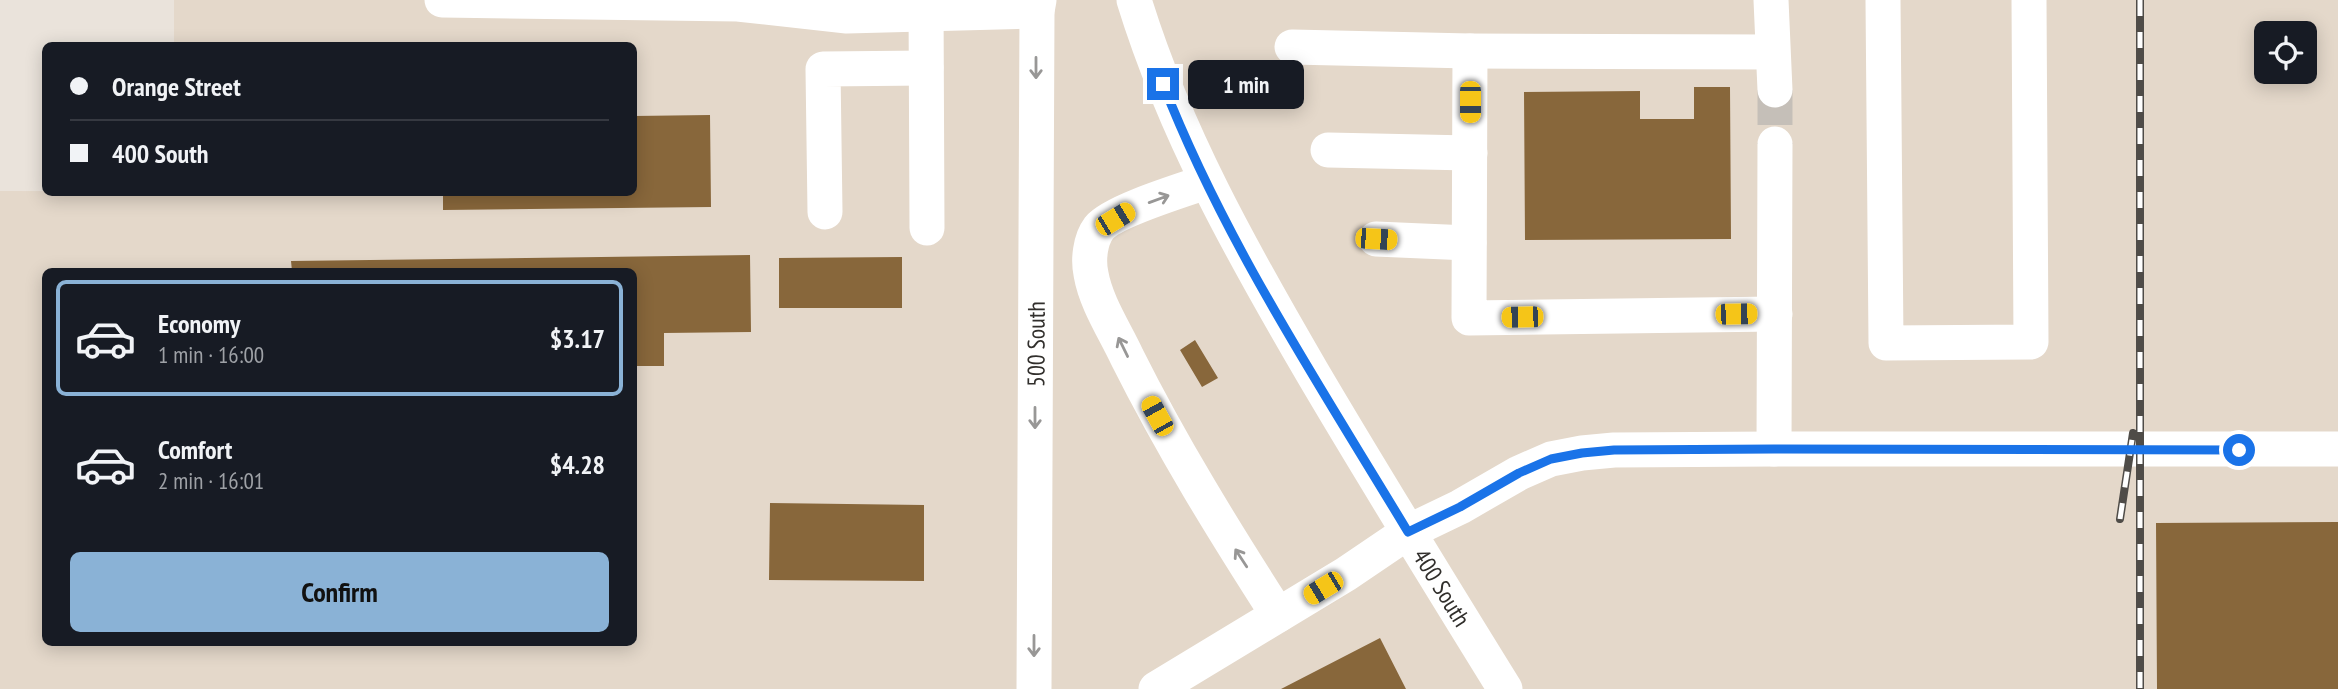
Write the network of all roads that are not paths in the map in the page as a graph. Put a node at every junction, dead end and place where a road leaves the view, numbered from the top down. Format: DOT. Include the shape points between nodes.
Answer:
graph roads {
  1 [pos="442,0"];
  2 [pos="452,0"];
  3 [pos="1134,0"];
  4 [pos="1771,0"];
  5 [pos="1883,0"];
  6 [pos="2029,0"];
  7 [pos="1038,6"];
  8 [pos="926,7"];
  9 [pos="1292,47"];
  10 [pos="1470,51"];
  11 [pos="1771,52"];
  12 [pos="926,68"];
  13 [pos="1774,90"];
  14 [pos="1774,144"];
  15 [pos="1328,150"];
  16 [pos="1470,153"];
  17 [pos="1206,182"];
  18 [pos="825,212"];
  19 [pos="927,228"];
  20 [pos="1376,239"];
  21 [pos="1469,243"];
  22 [pos="1775,314"];
  23 [pos="1774,449"];
  24 [pos="2338,449"];
  25 [pos="1408,532"];
  26 [pos="1278,615"];
  27 [pos="1034,689"];
  28 [pos="1156,689"];
  29 [pos="1505,689"];
  1 -- 2 [label="street"];
  2 -- 8 [label="street" via="738,4 846,16"];
  3 -- 17 [label="street, 400 South" via="1179,124"];
  4 -- 11 [label="street"];
  5 -- 6 [label="street" via="1886,343 2031,342"];
  7 -- 8 [label="street"];
  7 -- 27 [label="street, 500 South, one-way"];
  8 -- 12 [label="street"];
  9 -- 10 [label="street"];
  10 -- 11 [label="street"];
  10 -- 16 [label="street"];
  11 -- 13 [label="street"];
  12 -- 18 [label="street" via="823,69"];
  12 -- 19 [label="street"];
  14 -- 22 [label="street"];
  15 -- 16 [label="street"];
  16 -- 21 [label="street"];
  17 -- 25 [label="street, 400 South"];
  26 -- 17 [label="street, one-way" via="1203,499 1146,395 1091,275 1090,250 1100,228 1130,209"];
  20 -- 21 [label="street"];
  21 -- 22 [label="street" via="1469,318"];
  22 -- 23 [label="street"];
  23 -- 24 [label="street"];
  23 -- 25 [label="street" via="1614,450 1551,459"];
  25 -- 26 [label="street"];
  25 -- 29 [label="street, 400 South"];
  26 -- 28 [label="street"];
}
